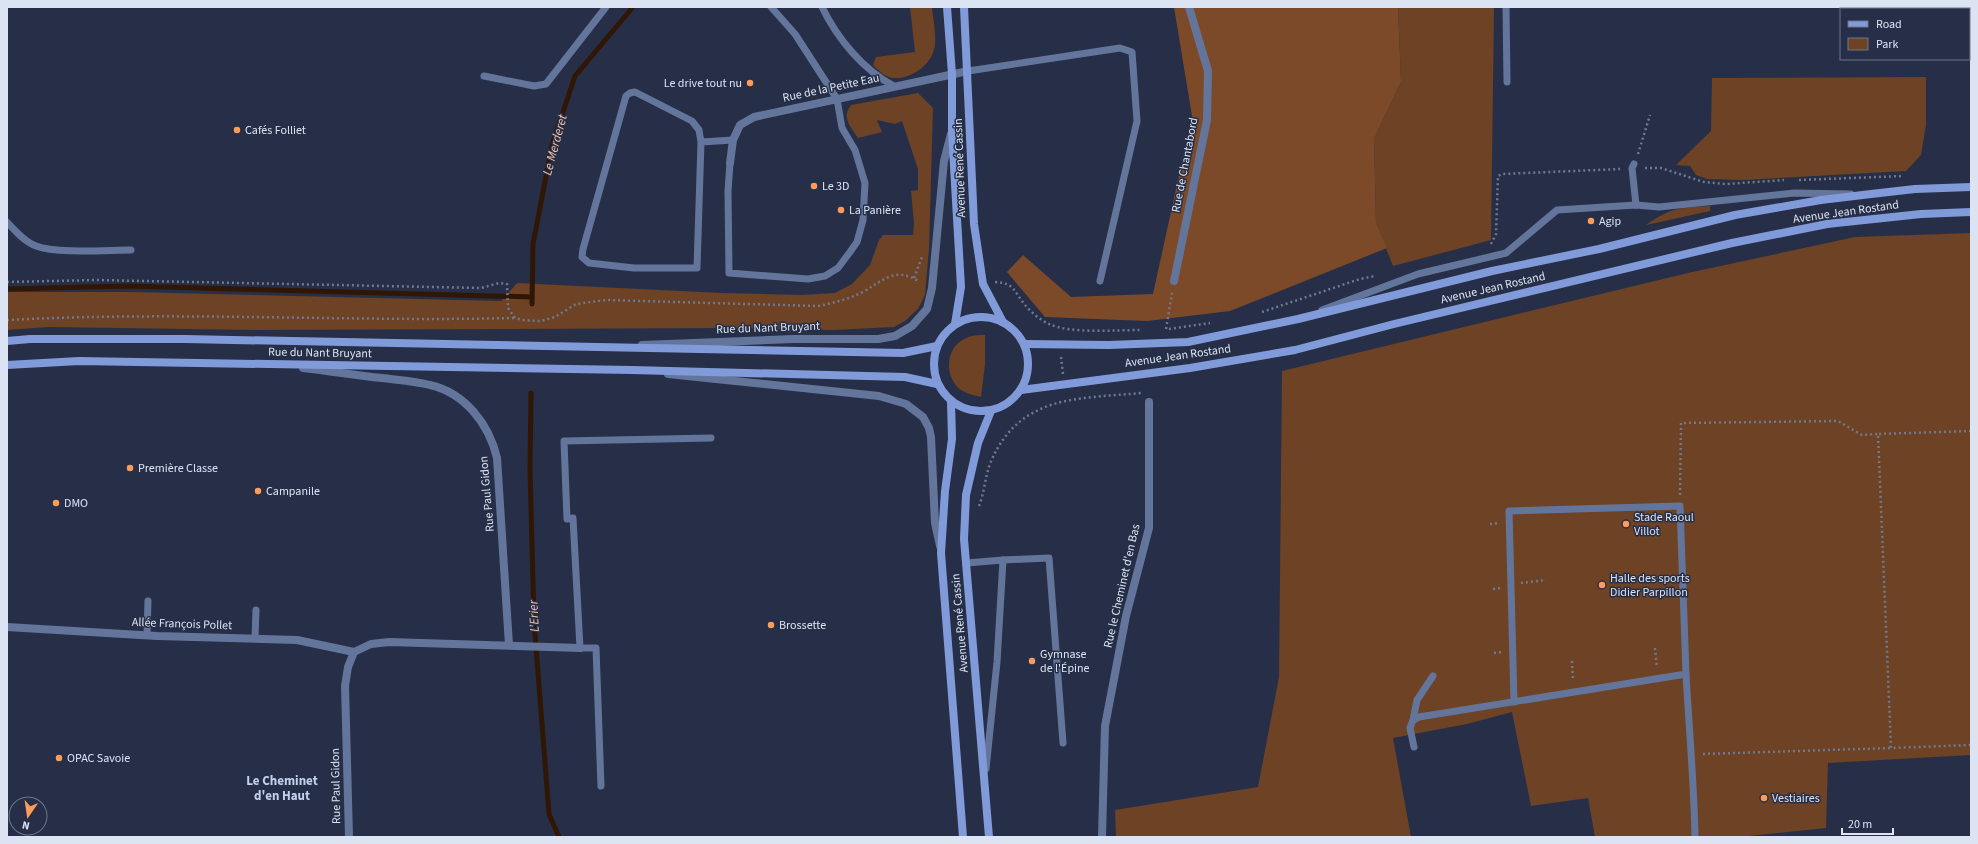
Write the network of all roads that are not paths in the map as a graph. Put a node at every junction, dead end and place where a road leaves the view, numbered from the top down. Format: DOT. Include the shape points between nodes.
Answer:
graph roads {
  1 [pos="606,7"];
  2 [pos="771,7"];
  3 [pos="822,7"];
  4 [pos="947,7"];
  5 [pos="964,7"];
  6 [pos="1189,7"];
  7 [pos="1506,7"];
  8 [pos="968,71"];
  9 [pos="952,74"];
  10 [pos="484,76"];
  11 [pos="1507,82"];
  12 [pos="894,86"];
  13 [pos="837,99"];
  14 [pos="952,132"];
  15 [pos="733,140"];
  16 [pos="701,142"];
  17 [pos="730,163"];
  18 [pos="1633,166"];
  19 [pos="1971,187"];
  20 [pos="1871,194"];
  21 [pos="1636,205"];
  22 [pos="1971,212"];
  23 [pos="7,222"];
  24 [pos="131,250"];
  25 [pos="1100,281"];
  26 [pos="1174,281"];
  27 [pos="932,288"];
  28 [pos="1298,319"];
  29 [pos="1003,322"];
  30 [pos="956,324"];
  31 [pos="7,341"];
  32 [pos="1024,344"];
  33 [pos="936,346"];
  34 [pos="577,347"];
  35 [pos="276,364"];
  36 [pos="7,365"];
  37 [pos="632,370"];
  38 [pos="937,384"];
  39 [pos="1022,390"];
  40 [pos="951,402"];
  41 [pos="1149,402"];
  42 [pos="914,409"];
  43 [pos="990,411"];
  44 [pos="711,438"];
  45 [pos="941,553"];
  46 [pos="1003,560"];
  47 [pos="967,563"];
  48 [pos="148,601"];
  49 [pos="256,610"];
  50 [pos="7,627"];
  51 [pos="147,635"];
  52 [pos="254,638"];
  53 [pos="510,645"];
  54 [pos="580,648"];
  55 [pos="354,652"];
  56 [pos="1686,674"];
  57 [pos="1433,676"];
  58 [pos="1514,702"];
  59 [pos="1413,720"];
  60 [pos="1063,744"];
  61 [pos="1414,747"];
  62 [pos="984,783"];
  63 [pos="600,786"];
  64 [pos="349,837"];
  65 [pos="963,837"];
  66 [pos="989,837"];
  67 [pos="1102,837"];
  68 [pos="1696,837"];
  1 -- 10 [label="lane" via="546,84 534,86"];
  2 -- 13 [label="lane" via="795,34"];
  3 -- 12 [label="lane" via="845,43 866,67"];
  4 -- 9 [label="main road, Avenue René Cassin"];
  5 -- 8 [label="main road, Avenue René Cassin"];
  6 -- 26 [label="street, Rue de Chantabord" via="1208,71 1207,120"];
  7 -- 11 [label="lane"];
  8 -- 9 [label="street, Rue de la Petite Eau"];
  8 -- 25 [label="lane" via="1120,48 1132,52 1137,121"];
  8 -- 29 [label="main road, Avenue René Cassin" via="974,224 983,284"];
  9 -- 12 [label="street, Rue de la Petite Eau"];
  9 -- 14 [label="main road, Avenue René Cassin"];
  12 -- 13 [label="street, Rue de la Petite Eau"];
  13 -- 15 [label="street, Rue de la Petite Eau" via="754,117 740,125"];
  13 -- 17 [label="lane" via="842,128 855,150 865,183 857,242 838,268 825,276 808,279 729,273"];
  14 -- 27 [label="street, Avenue René Cassin" via="944,161"];
  14 -- 30 [label="main road, Avenue René Cassin" via="961,287"];
  15 -- 16 [label="lane"];
  15 -- 17 [label="street, Rue de la Petite Eau"];
  16 -- 16 [label="lane" via="697,268 634,268 588,263 582,257 583,249 626,96 635,92 692,121 699,130"];
  18 -- 21 [label="lane"];
  19 -- 20 [label="main road, Avenue Jean Rostand"];
  20 -- 21 [label="lane" via="1794,193 1659,207"];
  20 -- 28 [label="main road, Avenue Jean Rostand" via="1735,215"];
  21 -- 28 [label="lane" via="1557,210 1506,253 1418,274"];
  22 -- 39 [label="main road, Avenue Jean Rostand" via="1921,214 1827,224 1694,252 1295,350 1190,368"];
  23 -- 24 [label="lane" via="34,246 50,250"];
  27 -- 34 [label="street, Rue du Nant Bruyant" via="926,310 912,326 895,336 878,339 793,339"];
  28 -- 32 [label="main road, Avenue Jean Rostand" via="1188,342"];
  29 -- 30 [label="main road" via="987,317 971,317"];
  29 -- 32 [label="main road" via="1015,331"];
  30 -- 33 [label="main road" via="944,333"];
  31 -- 34 [label="main road, Rue du Nant Bruyant" via="185,339"];
  32 -- 39 [label="main road" via="1029,359 1028,375"];
  33 -- 34 [label="main road, Rue du Nant Bruyant" via="903,353"];
  33 -- 38 [label="main road" via="933,365"];
  35 -- 36 [label="main road, Rue du Nant Bruyant" via="79,361"];
  35 -- 37 [label="main road, Rue du Nant Bruyant"];
  35 -- 53 [label="street, Rue Paul Gidon" via="430,384 451,392 483,423 490,433 498,458"];
  37 -- 38 [label="main road, Rue du Nant Bruyant" via="905,377"];
  37 -- 42 [label="street, Rue du Nant Bruyant" via="879,396"];
  38 -- 40 [label="main road"];
  39 -- 43 [label="main road" via="1008,404"];
  40 -- 43 [label="main road" via="970,411"];
  40 -- 45 [label="main road, Avenue René Cassin" via="952,439"];
  41 -- 67 [label="street, Rue le Cheminet d'en Bas" via="1149,528 1126,616 1105,726"];
  42 -- 45 [label="street, Avenue René Cassin" via="923,417 931,437 935,523"];
  43 -- 47 [label="main road, Avenue René Cassin" via="978,443 966,495 964,539"];
  44 -- 54 [label="lane" via="564,441 566,519 573,518"];
  45 -- 65 [label="main road, Avenue René Cassin"];
  46 -- 47 [label="lane"];
  46 -- 60 [label="lane" via="1049,558"];
  46 -- 62 [label="lane" via="997,662"];
  47 -- 62 [label="main road, Avenue René Cassin"];
  48 -- 51 [label="lane"];
  49 -- 52 [label="lane"];
  50 -- 51 [label="street, Allée François Pollet"];
  51 -- 52 [label="street, Allée François Pollet"];
  52 -- 55 [label="street, Allée François Pollet" via="298,640"];
  53 -- 54 [label="street"];
  53 -- 55 [label="street" via="389,642 371,644"];
  54 -- 63 [label="lane" via="596,648"];
  55 -- 64 [label="street, Rue Paul Gidon" via="345,686"];
  56 -- 58 [label="lane"];
  56 -- 58 [label="lane" via="1680,506 1509,511"];
  56 -- 68 [label="lane"];
  57 -- 59 [label="lane" via="1417,700"];
  58 -- 59 [label="lane" via="1419,716"];
  59 -- 61 [label="lane" via="1410,728"];
  62 -- 66 [label="main road, Avenue René Cassin"];
}
